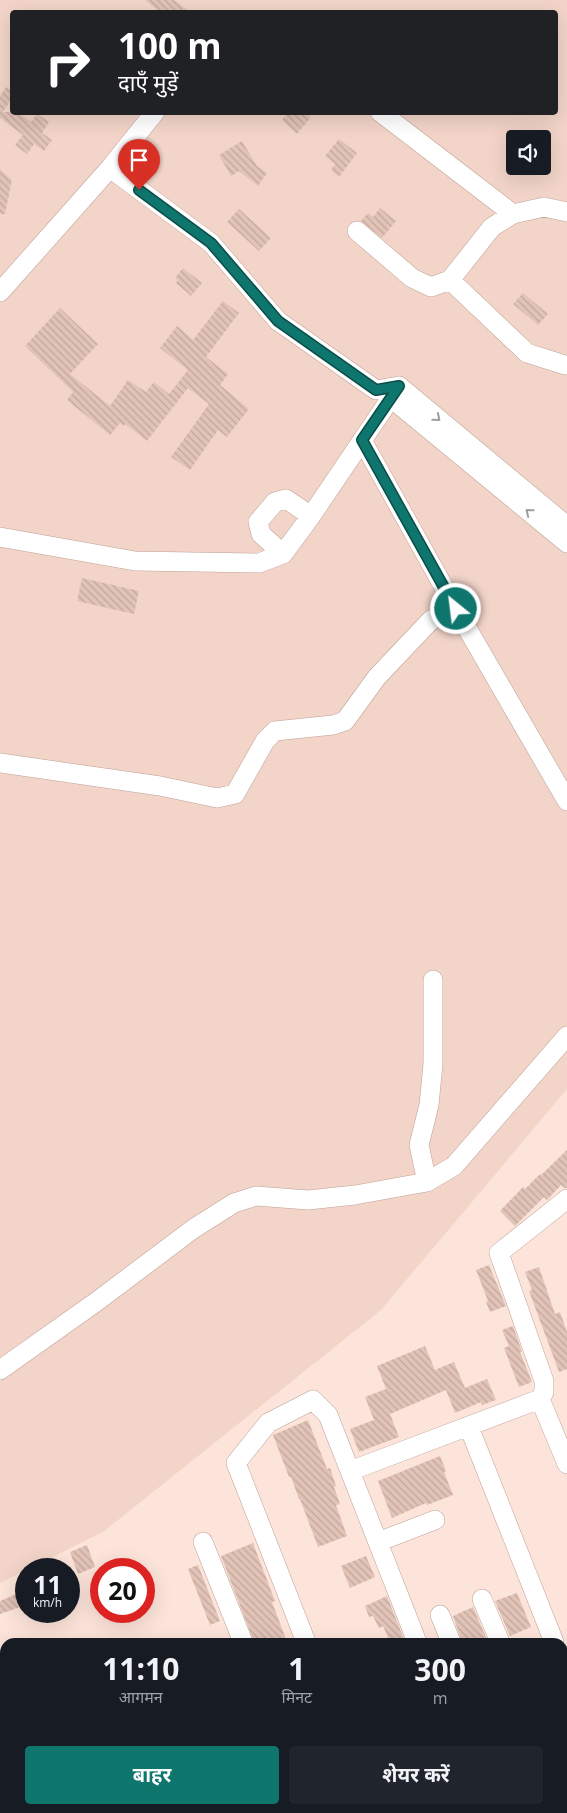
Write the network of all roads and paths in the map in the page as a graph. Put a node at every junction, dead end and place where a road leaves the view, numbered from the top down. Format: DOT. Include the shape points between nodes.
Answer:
graph roads {
  1 [pos="153,115"];
  2 [pos="384,115"];
  3 [pos="110,168"];
  4 [pos="567,212"];
  5 [pos="513,214"];
  6 [pos="357,231"];
  7 [pos="450,280"];
  8 [pos="0,292"];
  9 [pos="565,366"];
  10 [pos="395,392"];
  11 [pos="362,440"];
  12 [pos="311,516"];
  13 [pos="567,526"];
  14 [pos="0,537"];
  15 [pos="567,543"];
  16 [pos="283,554"];
  17 [pos="456,609"];
  18 [pos="0,763"];
  19 [pos="567,801"];
  20 [pos="433,980"];
  21 [pos="567,1036"];
  22 [pos="427,1182"];
  23 [pos="567,1199"];
  24 [pos="0,1370"];
  25 [pos="540,1399"];
  26 [pos="469,1427"];
  27 [pos="567,1464"];
  28 [pos="350,1472"];
  29 [pos="435,1520"];
  30 [pos="203,1542"];
  31 [pos="378,1542"];
  32 [pos="482,1599"];
  33 [pos="440,1615"];
  34 [pos="241,1638"];
  35 [pos="304,1638"];
  36 [pos="415,1638"];
  37 [pos="449,1638"];
  38 [pos="498,1638"];
  39 [pos="552,1638"];
  1 -- 3 [label="street"];
  2 -- 5 [label="street"];
  3 -- 8 [label="street"];
  3 -- 10 [label="street" via="211,243 278,321 376,390"];
  4 -- 5 [label="street" via="544,206"];
  5 -- 7 [label="street" via="492,227"];
  6 -- 7 [label="street" via="412,278 431,287"];
  7 -- 9 [label="street" via="527,353"];
  10 -- 11 [label="street"];
  10 -- 13 [label="street, one-way"];
  15 -- 10 [label="street, one-way"];
  11 -- 12 [label="street"];
  11 -- 17 [label="street"];
  12 -- 16 [label="street"];
  12 -- 16 [label="street" via="286,499 275,502 258,522 261,534"];
  14 -- 16 [label="street" via="135,561 259,563"];
  17 -- 18 [label="street" via="431,620 377,678 345,721 275,731 265,741 235,794 217,798 160,786"];
  17 -- 19 [label="street"];
  20 -- 22 [label="street" via="433,1064 430,1097 419,1145"];
  21 -- 22 [label="street" via="454,1166"];
  22 -- 24 [label="street" via="355,1195 308,1200 256,1196 234,1203 193,1229"];
  23 -- 25 [label="street" via="499,1253 544,1381"];
  25 -- 26 [label="street"];
  25 -- 27 [label="street"];
  26 -- 28 [label="street"];
  26 -- 39 [label="street"];
  28 -- 31 [label="street"];
  28 -- 35 [label="street" via="328,1415 313,1400 268,1424 236,1463"];
  29 -- 31 [label="street"];
  30 -- 34 [label="street"];
  31 -- 36 [label="street"];
  32 -- 38 [label="street"];
  33 -- 37 [label="street"];
}
